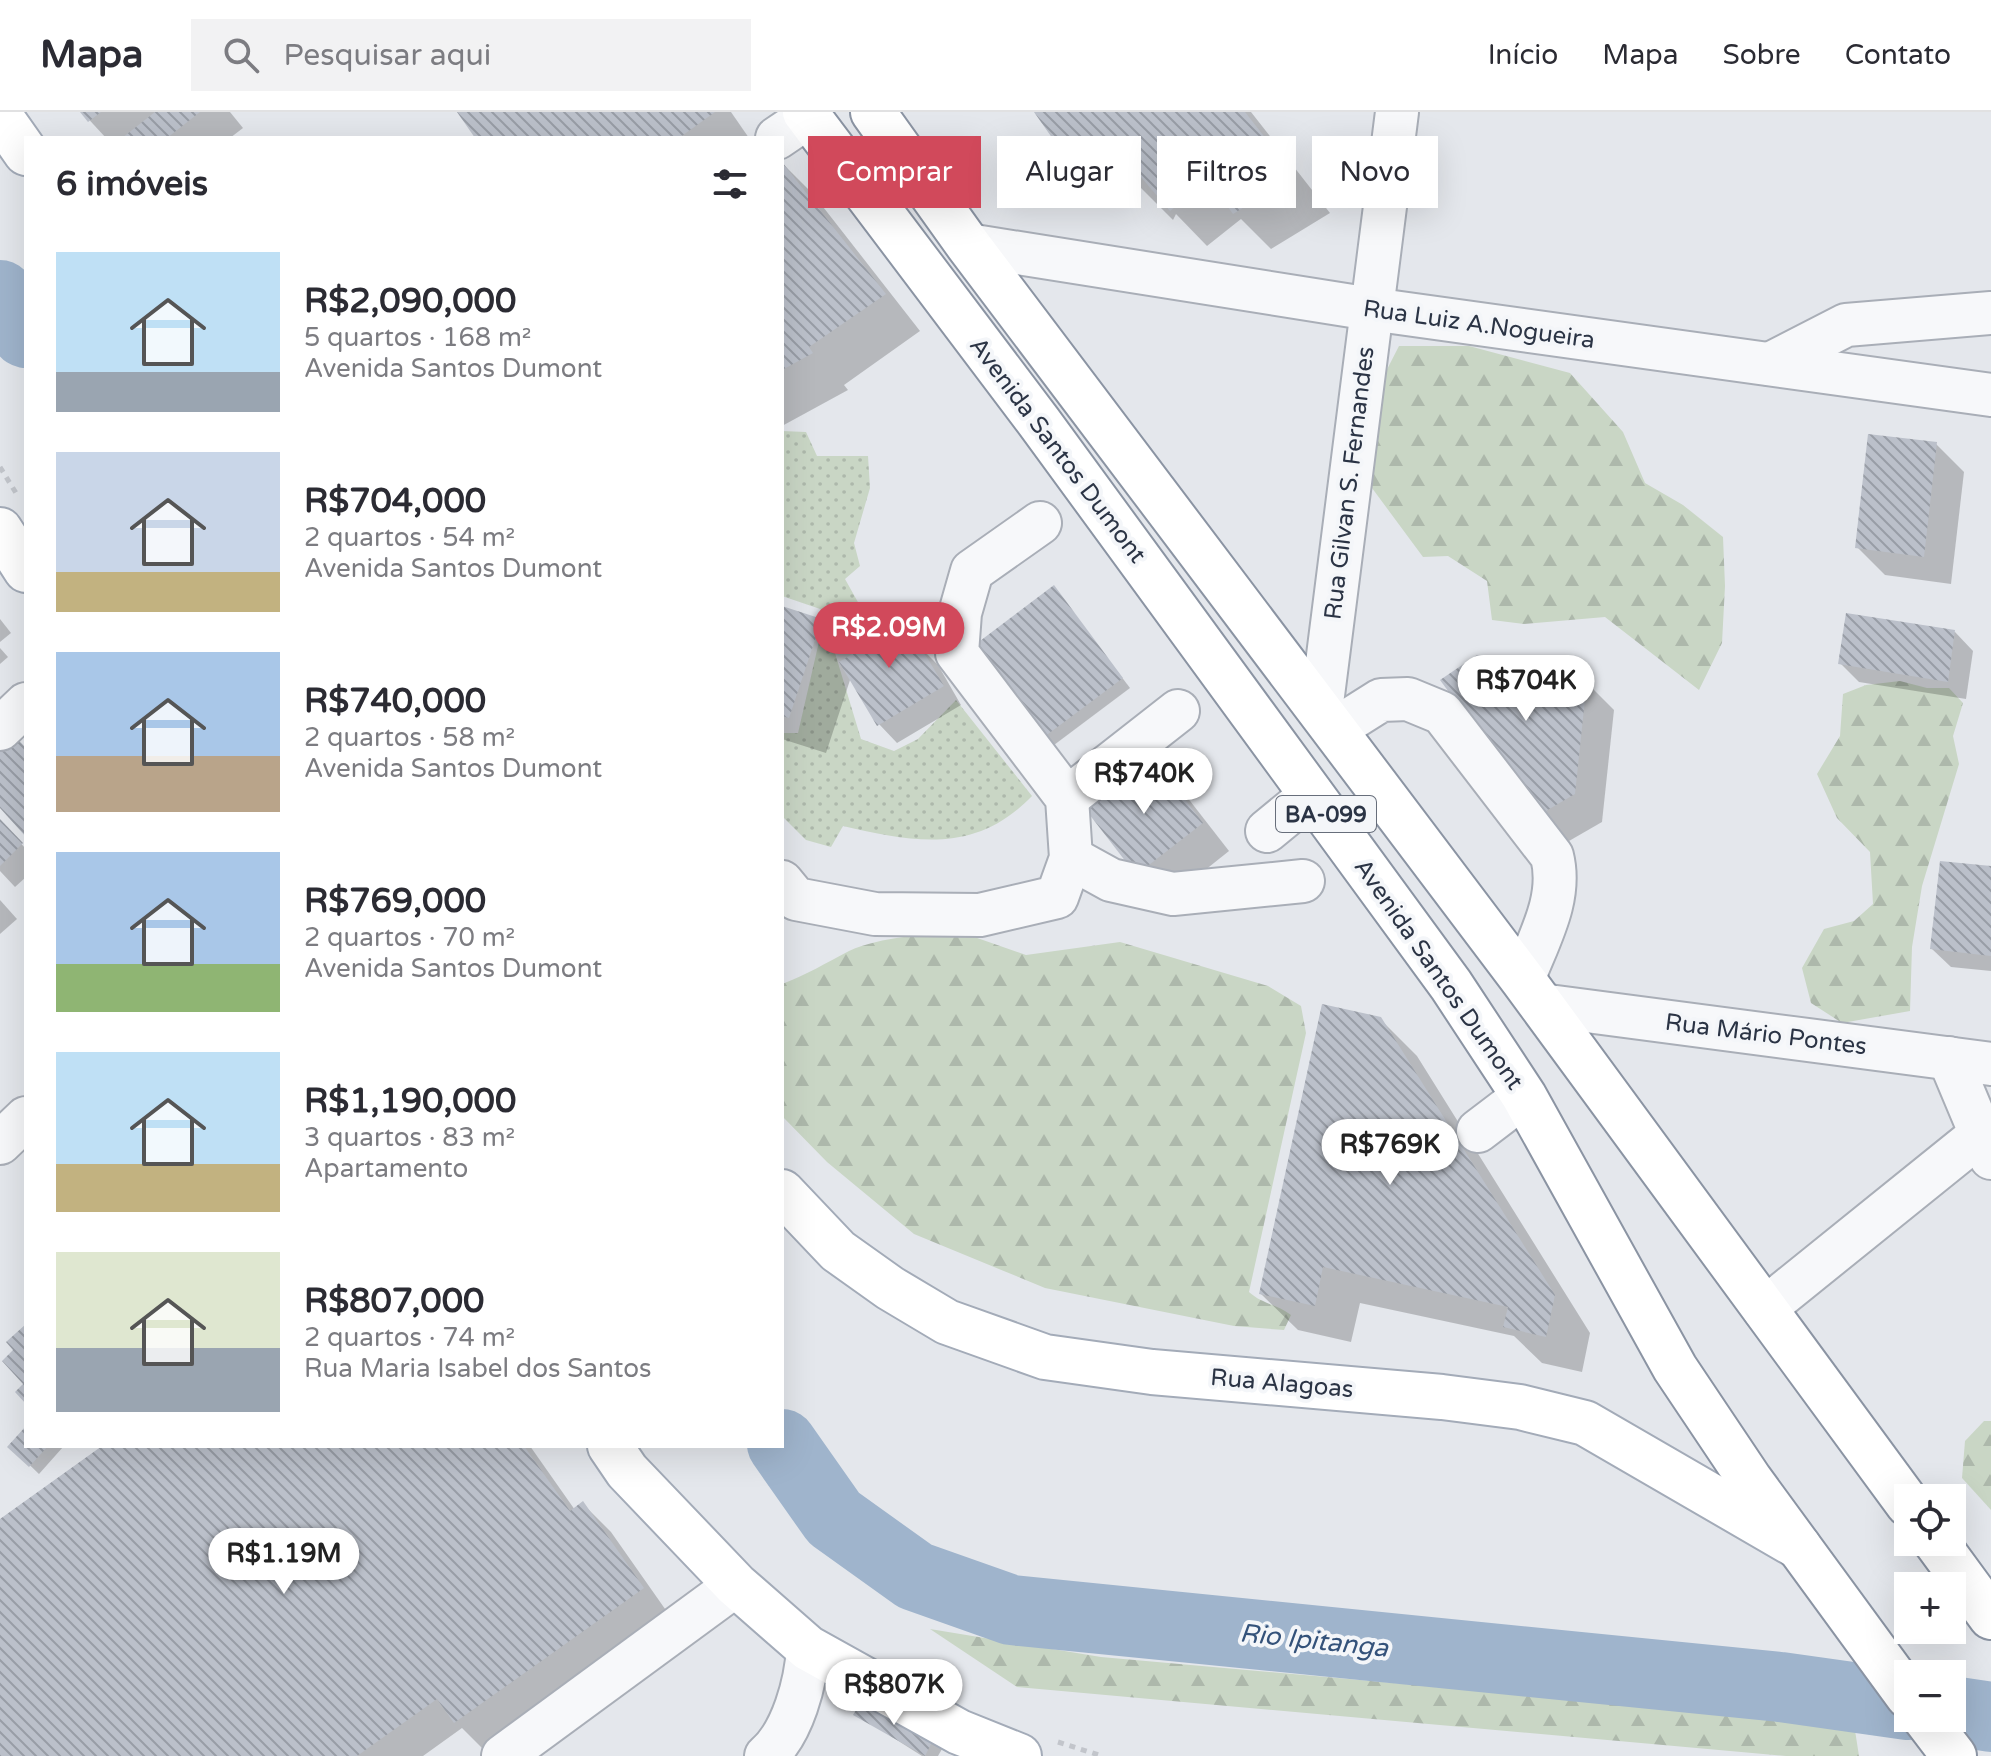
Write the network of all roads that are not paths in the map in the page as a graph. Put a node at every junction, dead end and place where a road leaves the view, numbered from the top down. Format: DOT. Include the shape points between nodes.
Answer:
graph roads {
  1 [pos="873,112"];
  2 [pos="1397,112"];
  3 [pos="0,116"];
  4 [pos="797,122"];
  5 [pos="24,150"];
  6 [pos="968,245"];
  7 [pos="1371,309"];
  8 [pos="1991,313"];
  9 [pos="1770,364"];
  10 [pos="1991,395"];
  11 [pos="1040,523"];
  12 [pos="0,530"];
  13 [pos="24,567"];
  14 [pos="24,706"];
  15 [pos="1178,711"];
  16 [pos="1328,720"];
  17 [pos="0,729"];
  18 [pos="1312,794"];
  19 [pos="1067,798"];
  20 [pos="1267,831"];
  21 [pos="1071,858"];
  22 [pos="1303,881"];
  23 [pos="787,896"];
  24 [pos="1532,992"];
  25 [pos="1949,1058"];
  26 [pos="1991,1064"];
  27 [pos="1524,1096"];
  28 [pos="24,1120"];
  29 [pos="1478,1131"];
  30 [pos="0,1143"];
  31 [pos="1986,1146"];
  32 [pos="784,1194"];
  33 [pos="1764,1309"];
  34 [pos="611,1448"];
  35 [pos="1894,1485"];
  36 [pos="1799,1547"];
  37 [pos="1946,1556"];
  38 [pos="736,1585"];
  39 [pos="1991,1617"];
  40 [pos="808,1648"];
  41 [pos="1894,1678"];
  42 [pos="1936,1732"];
  43 [pos="1037,1748"];
  44 [pos="503,1756"];
  45 [pos="766,1756"];
  46 [pos="1954,1756"];
  1 -- 6 [label="main road, BA-099"];
  2 -- 7 [label="street, Rua Gilvan S. Fernandes"];
  3 -- 5 [label="main road"];
  4 -- 18 [label="main road, Avenida Santos Dumont / BA-099" via="1039,422"];
  6 -- 7 [label="street, Rua Luiz A.Nogueira"];
  6 -- 16 [label="main road, BA-099"];
  7 -- 9 [label="street, Rua Luiz A.Nogueira"];
  7 -- 16 [label="street, Rua Gilvan S. Fernandes"];
  8 -- 9 [label="street" via="1846,325"];
  9 -- 10 [label="street, Rua Luiz A.Nogueira"];
  11 -- 19 [label="street" via="972,571 960,613 957,653"];
  12 -- 13 [label="main road"];
  14 -- 17 [label="street"];
  15 -- 19 [label="street"];
  16 -- 24 [label="main road, BA-099"];
  16 -- 24 [label="street" via="1381,700 1408,699 1442,713 1552,856 1557,876 1554,899"];
  18 -- 20 [label="street"];
  18 -- 27 [label="main road, Avenida Santos Dumont / BA-099" via="1451,985"];
  19 -- 21 [label="street"];
  21 -- 22 [label="street" via="1111,880 1173,894"];
  21 -- 23 [label="street" via="1057,897 980,915 875,914"];
  24 -- 25 [label="street, Rua Mário Pontes"];
  24 -- 33 [label="main road, BA-099"];
  25 -- 26 [label="street, Rua Mário Pontes"];
  25 -- 31 [label="street"];
  27 -- 29 [label="street"];
  27 -- 36 [label="main road, Avenida Santos Dumont / BA-099" via="1675,1368"];
  28 -- 30 [label="street"];
  31 -- 33 [label="street"];
  32 -- 36 [label="main road, Rua Alagoas" via="838,1251 890,1288 947,1322 1045,1357 1152,1372 1442,1397 1520,1407 1585,1423"];
  33 -- 35 [label="main road, BA-099"];
  34 -- 38 [label="main road"];
  36 -- 41 [label="main road, Avenida Santos Dumont / BA-099"];
  37 -- 39 [label="main road"];
  38 -- 40 [label="main road"];
  38 -- 44 [label="street"];
  40 -- 43 [label="main road" via="959,1732"];
  40 -- 45 [label="street" via="806,1675 778,1745"];
  42 -- 46 [label="main road"];
}
